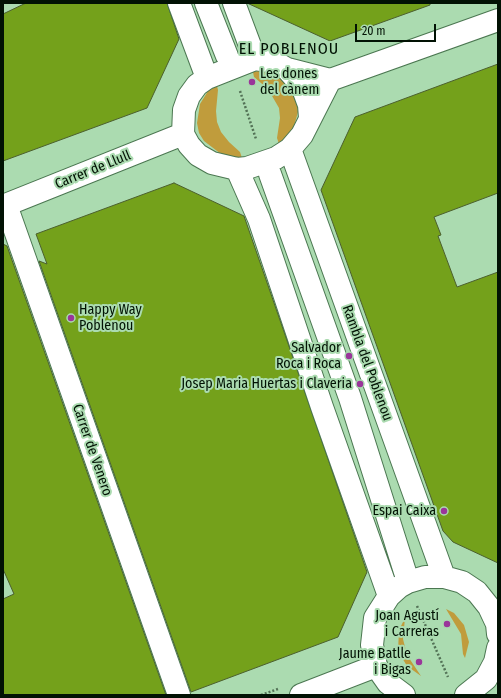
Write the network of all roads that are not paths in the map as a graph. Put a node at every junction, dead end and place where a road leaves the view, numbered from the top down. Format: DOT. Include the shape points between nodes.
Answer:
graph roads {
  1 [pos="179,3"];
  2 [pos="206,3"];
  3 [pos="234,3"];
  4 [pos="498,20"];
  5 [pos="227,56"];
  6 [pos="255,59"];
  7 [pos="287,69"];
  8 [pos="207,78"];
  9 [pos="330,80"];
  10 [pos="310,118"];
  11 [pos="183,134"];
  12 [pos="290,149"];
  13 [pos="237,169"];
  14 [pos="270,174"];
  15 [pos="4,205"];
  16 [pos="405,572"];
  17 [pos="444,577"];
  18 [pos="389,596"];
  19 [pos="498,627"];
  20 [pos="498,648"];
  21 [pos="376,666"];
  22 [pos="489,687"];
  23 [pos="179,695"];
  24 [pos="301,695"];
  25 [pos="404,695"];
  26 [pos="466,695"];
  1 -- 8 [label="street"];
  2 -- 5 [label="street"];
  3 -- 6 [label="street"];
  4 -- 9 [label="street"];
  6 -- 7 [label="street" via="275,62"];
  6 -- 8 [label="street"];
  7 -- 9 [label="street"];
  7 -- 10 [label="street" via="302,86 309,105"];
  8 -- 11 [label="street" via="196,85 189,96 184,110"];
  9 -- 10 [label="street"];
  10 -- 12 [label="street" via="302,135"];
  11 -- 13 [label="street" via="198,155 212,163"];
  11 -- 15 [label="street, Carrer de Llull"];
  12 -- 13 [label="street" via="265,163"];
  12 -- 17 [label="street, Rambla del Poblenou"];
  13 -- 18 [label="street" via="259,219"];
  14 -- 16 [label="street, Rambla del Poblenou" via="350,398"];
  15 -- 23 [label="street, Carrer de Venero"];
  17 -- 18 [label="street" via="425,577 408,582"];
  17 -- 19 [label="street" via="462,582 477,592 490,607"];
  18 -- 21 [label="street" via="375,618 372,645"];
  20 -- 22 [label="street"];
  21 -- 24 [label="street"];
  21 -- 25 [label="street" via="388,683"];
  22 -- 26 [label="street"];
}
